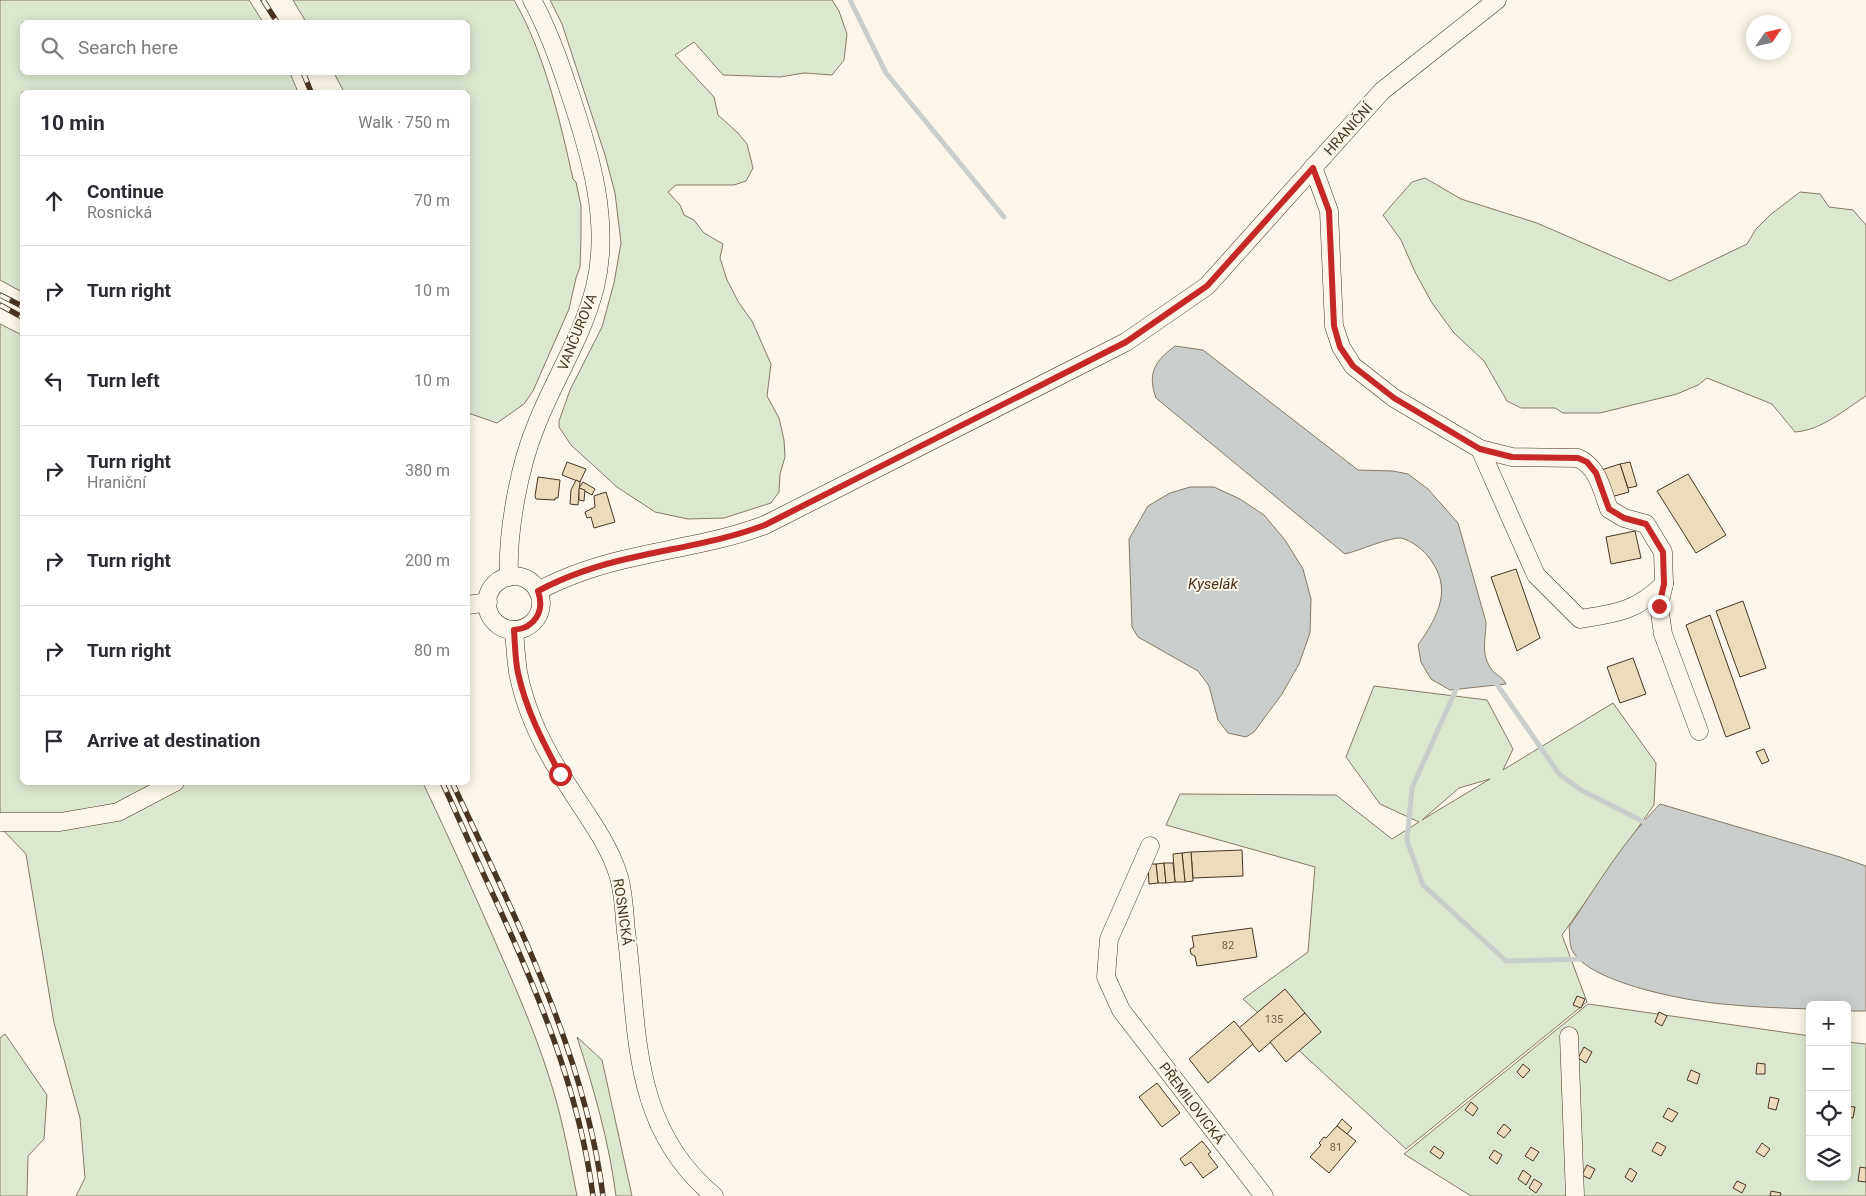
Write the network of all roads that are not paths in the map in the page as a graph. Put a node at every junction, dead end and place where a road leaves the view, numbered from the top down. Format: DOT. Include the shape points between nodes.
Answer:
graph roads {
  1 [pos="532,0"];
  2 [pos="1497,0"];
  3 [pos="1313,168"];
  4 [pos="1480,449"];
  5 [pos="509,577"];
  6 [pos="1664,584"];
  7 [pos="538,591"];
  8 [pos="488,602"];
  9 [pos="470,605"];
  10 [pos="514,630"];
  11 [pos="1699,731"];
  12 [pos="169,785"];
  13 [pos="0,822"];
  14 [pos="1150,846"];
  15 [pos="1569,1036"];
  16 [pos="714,1196"];
  17 [pos="1264,1196"];
  18 [pos="1575,1196"];
  1 -- 5 [label="street, VANČUROVA" via="553,43 580,123 600,211 601,234 595,287 585,318 524,458 508,557"];
  2 -- 3 [label="street, HRANIČNÍ" via="1382,91"];
  3 -- 4 [label="street" via="1329,211 1334,326 1340,347 1353,366 1394,398"];
  3 -- 7 [label="street, HRANIČNÍ" via="1207,286 1126,342 765,525 709,542 633,557 578,573"];
  4 -- 6 [label="street" via="1512,457 1578,458 1587,462 1596,473 1609,509 1624,518 1646,524 1651,531 1663,552"];
  4 -- 6 [label="street" via="1536,575 1580,619 1618,613 1648,599"];
  5 -- 7 [label="street" via="523,578"];
  5 -- 8 [label="street" via="496,583"];
  6 -- 11 [label="street" via="1659,606 1663,634"];
  7 -- 10 [label="street" via="541,604 538,617 528,626"];
  8 -- 9 [label="street"];
  8 -- 10 [label="street" via="495,622"];
  10 -- 16 [label="street, ROSNICKÁ" via="518,672 540,737 612,856 619,877 639,1059 655,1115 693,1177"];
  12 -- 13 [label="street" via="118,812 60,822"];
  14 -- 17 [label="street, PŘEMILOVICKÁ" via="1109,939 1106,977 1121,1010"];
  15 -- 18 [label="street"];
}
